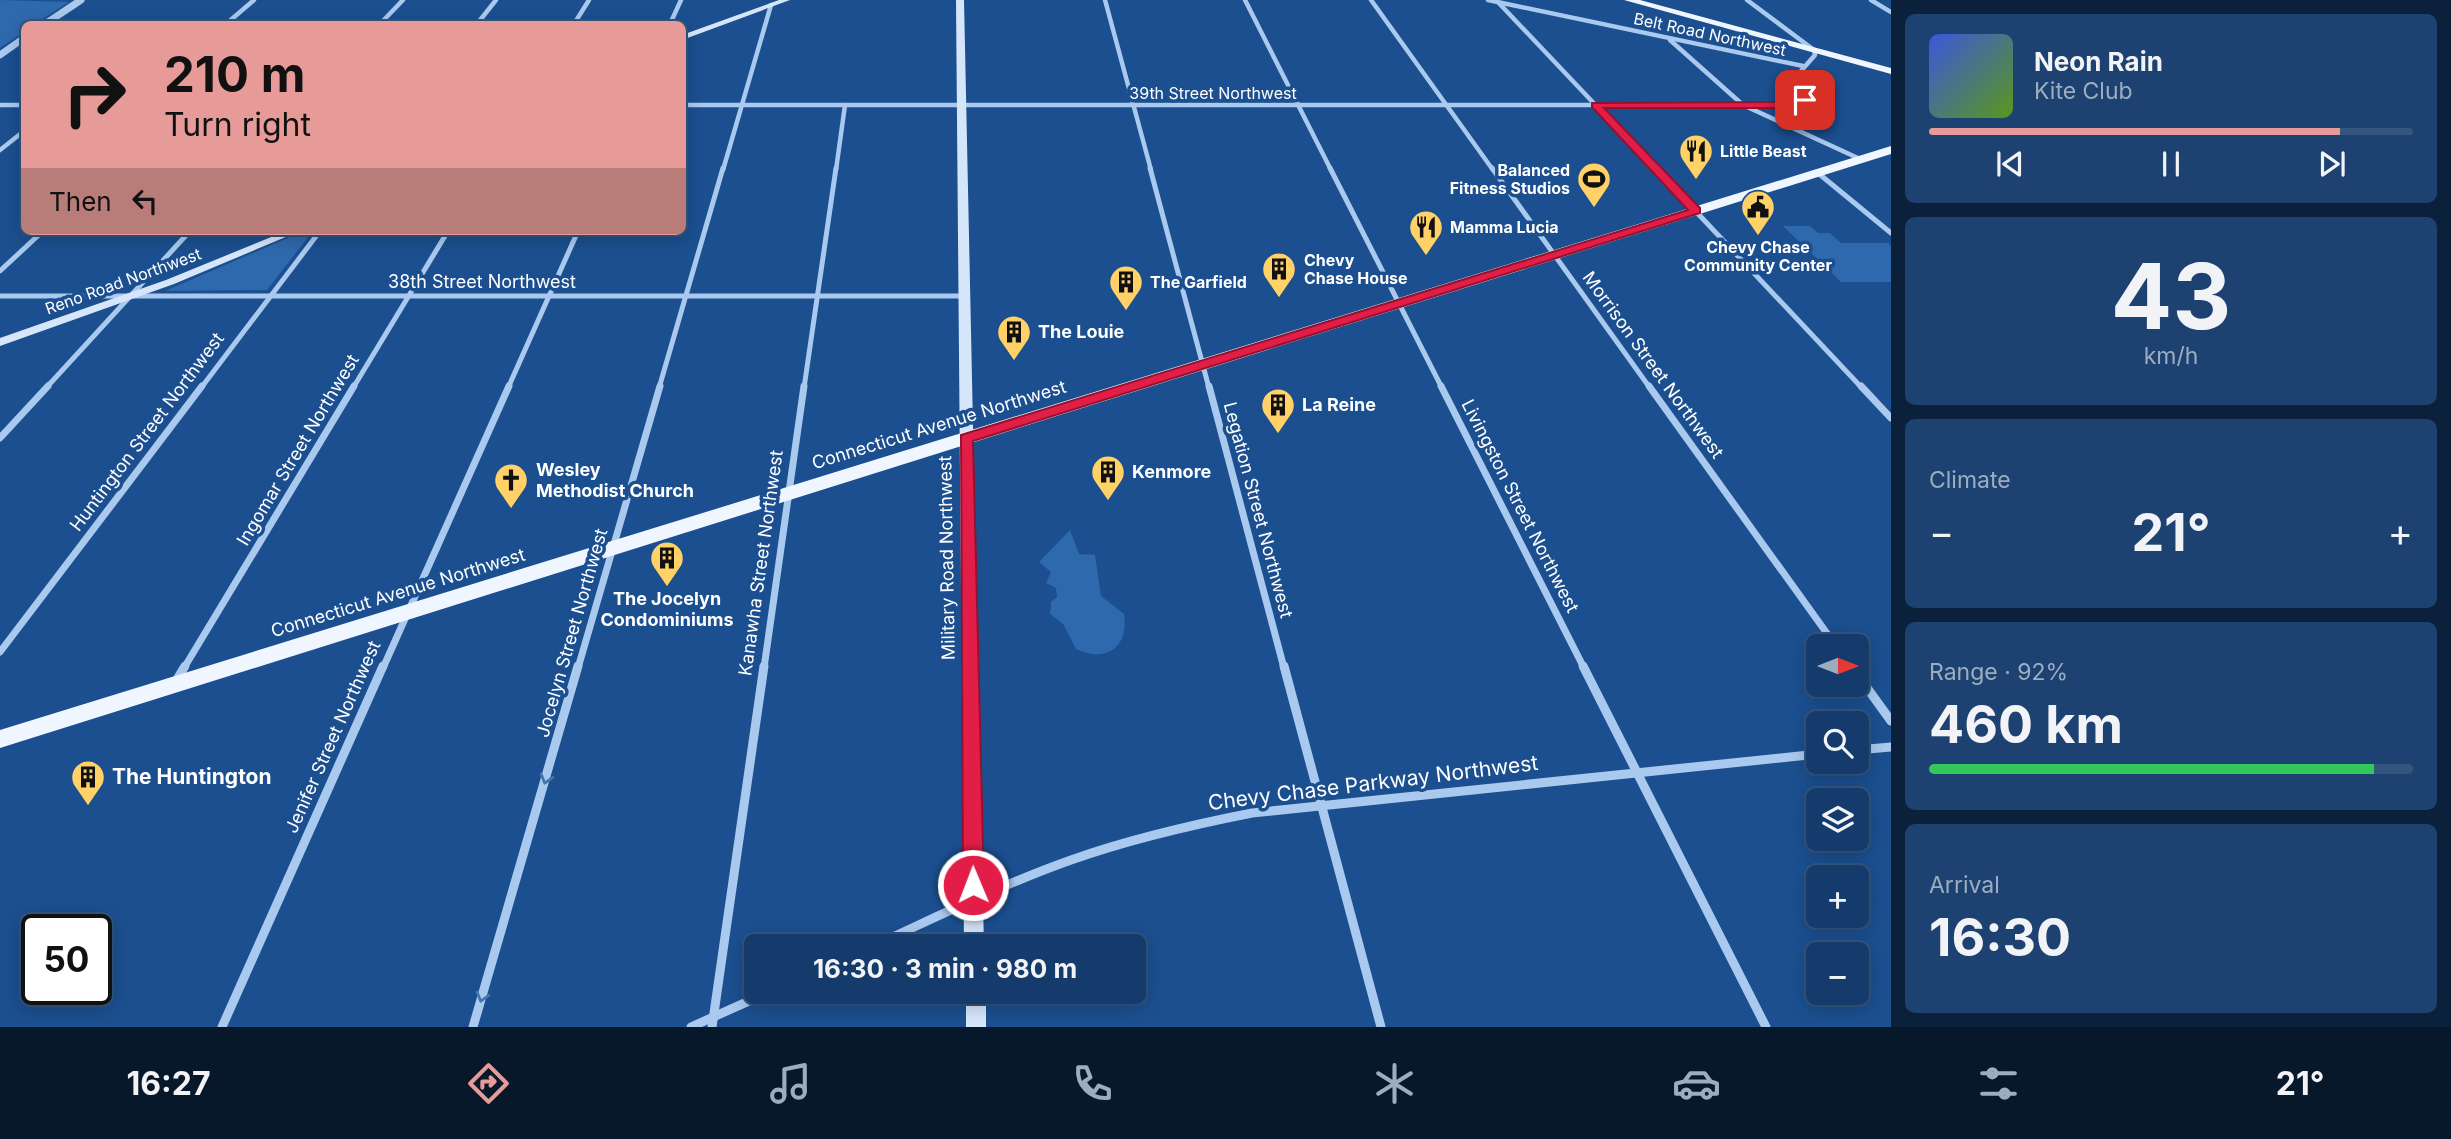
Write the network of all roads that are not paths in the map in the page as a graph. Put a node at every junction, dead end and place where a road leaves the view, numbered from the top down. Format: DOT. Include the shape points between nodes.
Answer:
graph roads {
  1 [pos="81,0"];
  2 [pos="254,0"];
  3 [pos="403,0"];
  4 [pos="496,0"];
  5 [pos="589,0"];
  6 [pos="681,0"];
  7 [pos="786,0"];
  8 [pos="960,0"];
  9 [pos="1105,0"];
  10 [pos="1245,0"];
  11 [pos="1371,0"];
  12 [pos="1488,0"];
  13 [pos="1629,0"];
  14 [pos="1746,0"];
  15 [pos="1871,0"];
  16 [pos="1497,1"];
  17 [pos="771,5"];
  18 [pos="1891,12"];
  19 [pos="50,21"];
  20 [pos="230,21"];
  21 [pos="383,21"];
  22 [pos="479,21"];
  23 [pos="576,21"];
  24 [pos="671,21"];
  25 [pos="686,37"];
  26 [pos="1668,38"];
  27 [pos="21,40"];
  28 [pos="1814,50"];
  29 [pos="0,55"];
  30 [pos="1804,66"];
  31 [pos="1891,71"];
  32 [pos="0,105"];
  33 [pos="21,105"];
  34 [pos="686,105"];
  35 [pos="741,105"];
  36 [pos="845,105"];
  37 [pos="960,105"];
  38 [pos="1132,105"];
  39 [pos="1298,105"];
  40 [pos="1447,105"];
  41 [pos="1596,105"];
  42 [pos="1743,105"];
  43 [pos="21,133"];
  44 [pos="0,150"];
  45 [pos="1891,150"];
  46 [pos="1860,159"];
  47 [pos="1818,173"];
  48 [pos="1696,211"];
  49 [pos="1891,233"];
  50 [pos="39,235"];
  51 [pos="186,235"];
  52 [pos="285,235"];
  53 [pos="317,235"];
  54 [pos="446,235"];
  55 [pos="576,235"];
  56 [pos="1555,254"];
  57 [pos="0,271"];
  58 [pos="0,296"];
  59 [pos="130,296"];
  60 [pos="270,296"];
  61 [pos="410,296"];
  62 [pos="549,296"];
  63 [pos="685,296"];
  64 [pos="817,296"];
  65 [pos="963,296"];
  66 [pos="1399,303"];
  67 [pos="0,342"];
  68 [pos="1202,365"];
  69 [pos="1891,418"];
  70 [pos="0,438"];
  71 [pos="966,438"];
  72 [pos="789,493"];
  73 [pos="612,548"];
  74 [pos="407,612"];
  75 [pos="1827,634"];
  76 [pos="0,652"];
  77 [pos="174,685"];
  78 [pos="1869,691"];
  79 [pos="1891,722"];
  80 [pos="0,738"];
  81 [pos="1891,747"];
  82 [pos="1869,749"];
  83 [pos="1806,755"];
  84 [pos="1639,773"];
  85 [pos="1321,806"];
  86 [pos="974,901"];
  87 [pos="900,934"];
  88 [pos="975,934"];
  89 [pos="747,1004"];
  90 [pos="975,1004"];
  91 [pos="713,1022"];
  92 [pos="222,1027"];
  93 [pos="473,1027"];
  94 [pos="691,1027"];
  95 [pos="976,1027"];
  96 [pos="1381,1027"];
  97 [pos="1766,1027"];
  1 -- 19 [label="street"];
  2 -- 20 [label="street"];
  3 -- 21 [label="street"];
  4 -- 22 [label="street"];
  5 -- 23 [label="street"];
  6 -- 24 [label="street"];
  7 -- 17 [label="main road"];
  8 -- 37 [label="main road, Military Road Northwest"];
  9 -- 38 [label="street, Legation Street Northwest"];
  10 -- 39 [label="street, Livingston Street Northwest"];
  11 -- 40 [label="street, Morrison Street Northwest"];
  12 -- 16 [label="street, Belt Road Northwest"];
  13 -- 28 [label="main road"];
  14 -- 28 [label="street"];
  15 -- 18 [label="street"];
  16 -- 26 [label="street, Belt Road Northwest"];
  16 -- 41 [label="street"];
  17 -- 25 [label="main road"];
  17 -- 35 [label="street, Jocelyn Street Northwest"];
  26 -- 30 [label="street, Belt Road Northwest"];
  26 -- 42 [label="street"];
  27 -- 29 [label="street"];
  28 -- 30 [label="street"];
  28 -- 31 [label="main road"];
  30 -- 42 [label="street, 39th Street Northwest" via="1803,102"];
  32 -- 33 [label="street"];
  34 -- 35 [label="street, 39th Street Northwest"];
  35 -- 36 [label="street, 39th Street Northwest"];
  35 -- 63 [label="street, Jocelyn Street Northwest"];
  36 -- 37 [label="street, 39th Street Northwest"];
  36 -- 64 [label="street, Kanawha Street Northwest"];
  37 -- 38 [label="street, 39th Street Northwest"];
  37 -- 65 [label="main road, Military Road Northwest"];
  38 -- 39 [label="street, 39th Street Northwest"];
  38 -- 68 [label="street, Legation Street Northwest"];
  39 -- 40 [label="street, 39th Street Northwest"];
  39 -- 66 [label="street, Livingston Street Northwest"];
  40 -- 41 [label="street, 39th Street Northwest"];
  40 -- 56 [label="street, Morrison Street Northwest"];
  41 -- 42 [label="street, 39th Street Northwest"];
  41 -- 48 [label="street"];
  42 -- 46 [label="street"];
  43 -- 44 [label="street"];
  45 -- 46 [label="main road, Connecticut Avenue Northwest"];
  46 -- 47 [label="main road, Connecticut Avenue Northwest"];
  47 -- 48 [label="main road, Connecticut Avenue Northwest"];
  47 -- 49 [label="street"];
  48 -- 56 [label="main road, Connecticut Avenue Northwest"];
  48 -- 69 [label="street"];
  50 -- 57 [label="street"];
  51 -- 59 [label="street"];
  52 -- 59 [label="main road, Reno Road Northwest"];
  53 -- 60 [label="street, Huntington Street Northwest"];
  54 -- 61 [label="street, Ingomar Street Northwest"];
  55 -- 62 [label="street, Jenifer Street Northwest"];
  56 -- 66 [label="main road, Connecticut Avenue Northwest"];
  56 -- 75 [label="street, Morrison Street Northwest"];
  58 -- 59 [label="street, 38th Street Northwest"];
  59 -- 60 [label="street, 38th Street Northwest"];
  59 -- 67 [label="main road, Reno Road Northwest"];
  59 -- 70 [label="street"];
  60 -- 61 [label="street, 38th Street Northwest"];
  60 -- 76 [label="street, Huntington Street Northwest"];
  61 -- 62 [label="street, 38th Street Northwest"];
  61 -- 77 [label="street, Ingomar Street Northwest"];
  62 -- 63 [label="street, 38th Street Northwest"];
  62 -- 74 [label="street, Jenifer Street Northwest"];
  63 -- 64 [label="street, 38th Street Northwest"];
  63 -- 73 [label="street, Jocelyn Street Northwest"];
  64 -- 65 [label="street, 38th Street Northwest"];
  64 -- 72 [label="street, Kanawha Street Northwest"];
  65 -- 71 [label="main road, Military Road Northwest"];
  66 -- 68 [label="main road, Connecticut Avenue Northwest"];
  66 -- 84 [label="street, Livingston Street Northwest"];
  68 -- 71 [label="main road, Connecticut Avenue Northwest"];
  68 -- 85 [label="street, Legation Street Northwest"];
  71 -- 72 [label="main road, Connecticut Avenue Northwest"];
  71 -- 86 [label="main road, Military Road Northwest"];
  72 -- 73 [label="main road, Connecticut Avenue Northwest"];
  72 -- 91 [label="street, Kanawha Street Northwest"];
  73 -- 74 [label="main road, Connecticut Avenue Northwest"];
  73 -- 93 [label="street, Jocelyn Street Northwest, one-way"];
  74 -- 77 [label="main road, Connecticut Avenue Northwest"];
  74 -- 92 [label="street, Jenifer Street Northwest"];
  77 -- 80 [label="main road, Connecticut Avenue Northwest"];
  78 -- 79 [label="street"];
  81 -- 82 [label="street"];
  83 -- 84 [label="street, Chevy Chase Parkway Northwest"];
  84 -- 85 [label="street, Chevy Chase Parkway Northwest"];
  84 -- 97 [label="street, Livingston Street Northwest"];
  85 -- 86 [label="street, Chevy Chase Parkway Northwest" via="1252,813 1144,837 1043,870"];
  85 -- 96 [label="street, Legation Street Northwest"];
  86 -- 87 [label="street, Chevy Chase Parkway Northwest"];
  86 -- 88 [label="main road, Military Road Northwest"];
  89 -- 91 [label="street"];
  90 -- 95 [label="main road"];
  91 -- 94 [label="street"];
}
